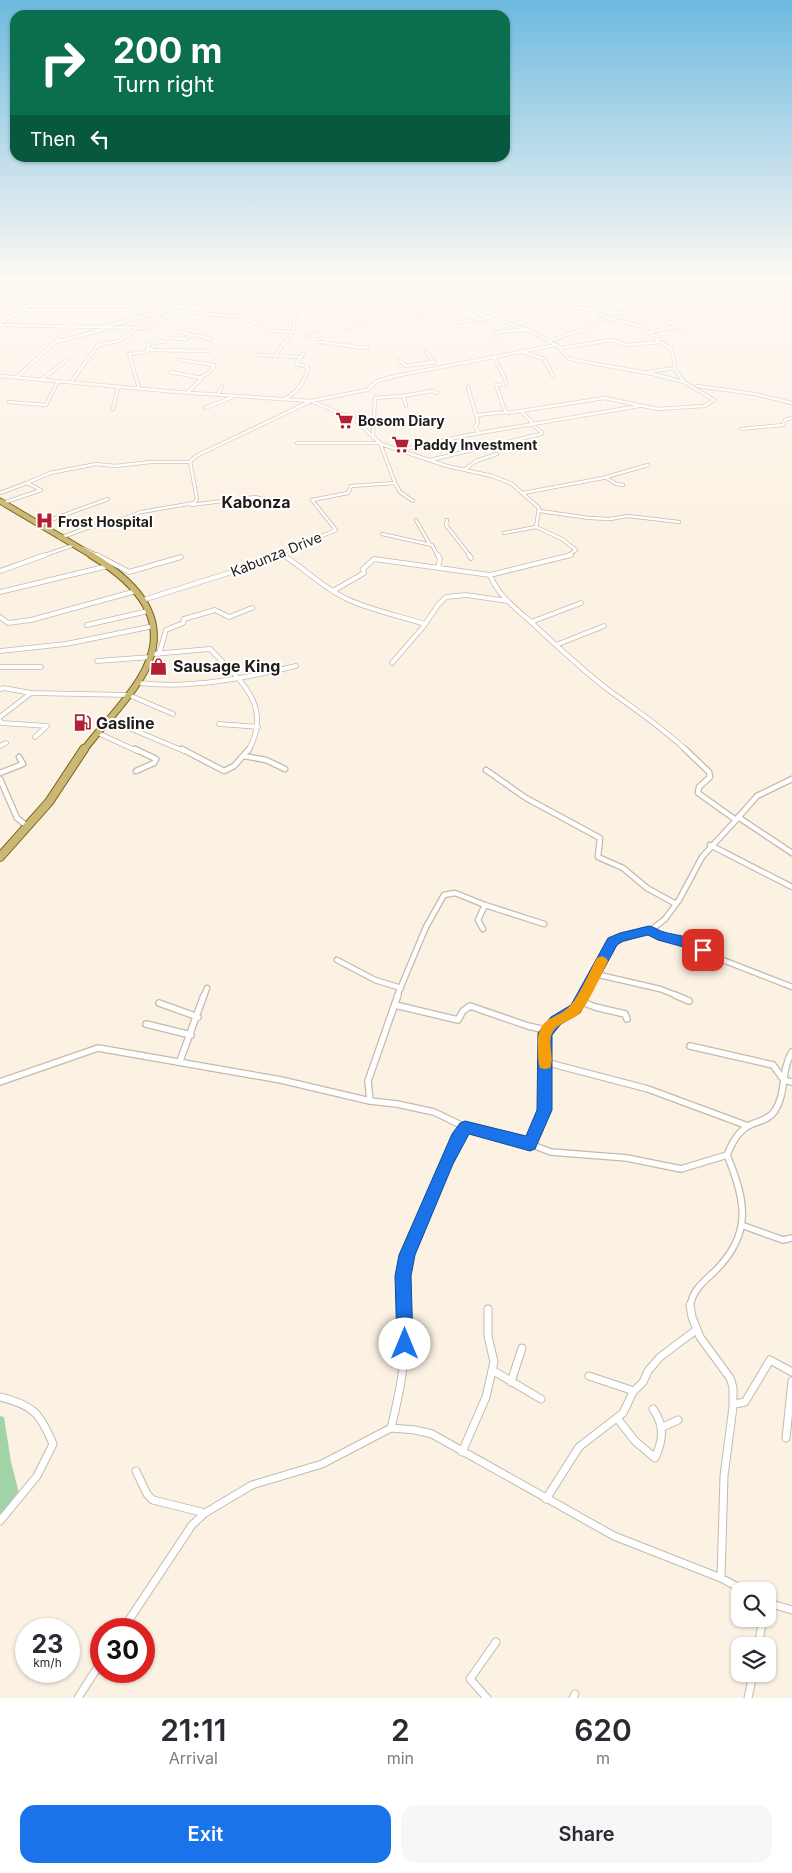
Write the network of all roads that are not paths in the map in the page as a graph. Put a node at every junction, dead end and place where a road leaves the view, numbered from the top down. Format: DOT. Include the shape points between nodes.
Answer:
graph roads {
  1 [pos="37,359"];
  2 [pos="68,359"];
  3 [pos="88,359"];
  4 [pos="131,359"];
  5 [pos="297,359"];
  6 [pos="431,359"];
  7 [pos="482,359"];
  8 [pos="495,359"];
  9 [pos="544,359"];
  10 [pos="570,359"];
  11 [pos="674,359"];
  12 [pos="180,360"];
  13 [pos="399,360"];
  14 [pos="433,362"];
  15 [pos="437,368"];
  16 [pos="674,368"];
  17 [pos="170,372"];
  18 [pos="634,372"];
  19 [pos="0,376"];
  20 [pos="553,376"];
  21 [pos="17,377"];
  22 [pos="201,377"];
  23 [pos="41,380"];
  24 [pos="58,381"];
  25 [pos="71,382"];
  26 [pos="684,382"];
  27 [pos="693,386"];
  28 [pos="118,387"];
  29 [pos="222,387"];
  30 [pos="468,387"];
  31 [pos="139,388"];
  32 [pos="188,392"];
  33 [pos="437,393"];
  34 [pos="217,395"];
  35 [pos="235,396"];
  36 [pos="401,396"];
  37 [pos="285,399"];
  38 [pos="9,402"];
  39 [pos="311,402"];
  40 [pos="792,403"];
  41 [pos="406,406"];
  42 [pos="641,406"];
  43 [pos="205,408"];
  44 [pos="113,409"];
  45 [pos="521,411"];
  46 [pos="506,412"];
  47 [pos="476,415"];
  48 [pos="792,418"];
  49 [pos="532,424"];
  50 [pos="741,429"];
  51 [pos="479,433"];
  52 [pos="373,436"];
  53 [pos="380,443"];
  54 [pos="298,444"];
  55 [pos="400,450"];
  56 [pos="497,454"];
  57 [pos="429,460"];
  58 [pos="190,462"];
  59 [pos="648,465"];
  60 [pos="464,470"];
  61 [pos="606,477"];
  62 [pos="27,483"];
  63 [pos="395,483"];
  64 [pos="623,485"];
  65 [pos="0,493"];
  66 [pos="523,493"];
  67 [pos="108,499"];
  68 [pos="413,501"];
  69 [pos="2,502"];
  70 [pos="190,504"];
  71 [pos="273,508"];
  72 [pos="540,511"];
  73 [pos="416,520"];
  74 [pos="446,520"];
  75 [pos="679,522"];
  76 [pos="36,523"];
  77 [pos="536,527"];
  78 [pos="504,533"];
  79 [pos="382,534"];
  80 [pos="60,538"];
  81 [pos="429,543"];
  82 [pos="76,546"];
  83 [pos="281,554"];
  84 [pos="180,557"];
  85 [pos="471,558"];
  86 [pos="108,566"];
  87 [pos="438,568"];
  88 [pos="0,571"];
  89 [pos="490,575"];
  90 [pos="137,590"];
  91 [pos="333,591"];
  92 [pos="0,592"];
  93 [pos="143,600"];
  94 [pos="508,601"];
  95 [pos="581,603"];
  96 [pos="252,608"];
  97 [pos="148,611"];
  98 [pos="0,617"];
  99 [pos="532,622"];
  100 [pos="425,624"];
  101 [pos="86,625"];
  102 [pos="154,626"];
  103 [pos="604,626"];
  104 [pos="556,645"];
  105 [pos="0,651"];
  106 [pos="154,655"];
  107 [pos="97,661"];
  108 [pos="392,663"];
  109 [pos="296,666"];
  110 [pos="0,667"];
  111 [pos="41,667"];
  112 [pos="239,680"];
  113 [pos="139,683"];
  114 [pos="0,689"];
  115 [pos="31,693"];
  116 [pos="129,695"];
  117 [pos="173,714"];
  118 [pos="0,717"];
  119 [pos="110,720"];
  120 [pos="0,721"];
  121 [pos="219,724"];
  122 [pos="258,727"];
  123 [pos="98,733"];
  124 [pos="35,736"];
  125 [pos="6,743"];
  126 [pos="0,746"];
  127 [pos="244,756"];
  128 [pos="19,757"];
  129 [pos="285,769"];
  130 [pos="486,770"];
  131 [pos="136,771"];
  132 [pos="0,773"];
  133 [pos="0,779"];
  134 [pos="792,779"];
  135 [pos="737,819"];
  136 [pos="27,826"];
  137 [pos="710,845"];
  138 [pos="792,853"];
  139 [pos="0,857"];
  140 [pos="792,887"];
  141 [pos="676,904"];
  142 [pos="485,905"];
  143 [pos="544,924"];
  144 [pos="483,929"];
  145 [pos="649,930"];
  146 [pos="337,960"];
  147 [pos="596,974"];
  148 [pos="207,988"];
  149 [pos="401,988"];
  150 [pos="792,988"];
  151 [pos="580,1000"];
  152 [pos="689,1001"];
  153 [pos="160,1003"];
  154 [pos="394,1005"];
  155 [pos="198,1016"];
  156 [pos="628,1019"];
  157 [pos="146,1024"];
  158 [pos="546,1030"];
  159 [pos="191,1035"];
  160 [pos="690,1046"];
  161 [pos="792,1052"];
  162 [pos="180,1061"];
  163 [pos="545,1062"];
  164 [pos="783,1080"];
  165 [pos="0,1082"];
  166 [pos="792,1082"];
  167 [pos="370,1101"];
  168 [pos="748,1126"];
  169 [pos="465,1127"];
  170 [pos="530,1144"];
  171 [pos="727,1155"];
  172 [pos="744,1226"];
  173 [pos="792,1238"];
  174 [pos="488,1310"];
  175 [pos="696,1330"];
  176 [pos="522,1348"];
  177 [pos="492,1370"];
  178 [pos="792,1372"];
  179 [pos="589,1376"];
  180 [pos="792,1381"];
  181 [pos="511,1382"];
  182 [pos="634,1391"];
  183 [pos="0,1397"];
  184 [pos="541,1400"];
  185 [pos="734,1404"];
  186 [pos="653,1409"];
  187 [pos="617,1418"];
  188 [pos="678,1420"];
  189 [pos="663,1427"];
  190 [pos="391,1428"];
  191 [pos="786,1438"];
  192 [pos="462,1452"];
  193 [pos="136,1471"];
  194 [pos="546,1499"];
  195 [pos="205,1513"];
  196 [pos="0,1521"];
  197 [pos="721,1578"];
  198 [pos="731,1583"];
  199 [pos="776,1605"];
  200 [pos="792,1610"];
  201 [pos="130,1618"];
  202 [pos="496,1642"];
  203 [pos="90,1679"];
  204 [pos="751,1682"];
  205 [pos="78,1698"];
  206 [pos="486,1698"];
  207 [pos="748,1698"];
  1 -- 21 [label="street"];
  2 -- 23 [label="street"];
  3 -- 25 [label="street"];
  4 -- 31 [label="street"];
  5 -- 37 [label="street" via="296,364 308,367 297,391"];
  6 -- 14 [label="street"];
  7 -- 15 [label="street"];
  8 -- 46 [label="street" via="506,383 496,385"];
  9 -- 20 [label="street"];
  10 -- 18 [label="street"];
  11 -- 16 [label="street"];
  12 -- 22 [label="street" via="214,365"];
  13 -- 14 [label="street" via="406,366"];
  14 -- 15 [label="street"];
  15 -- 39 [label="street" via="383,379 367,390"];
  16 -- 18 [label="street"];
  16 -- 26 [label="street"];
  17 -- 22 [label="street"];
  18 -- 26 [label="street"];
  19 -- 21 [label="street"];
  21 -- 23 [label="street"];
  22 -- 32 [label="street"];
  23 -- 24 [label="street"];
  24 -- 25 [label="street"];
  24 -- 38 [label="street" via="46,405"];
  25 -- 28 [label="street"];
  26 -- 27 [label="street"];
  27 -- 40 [label="street" via="755,394"];
  27 -- 42 [label="street" via="713,402 704,406 662,409"];
  28 -- 31 [label="street"];
  28 -- 44 [label="street"];
  29 -- 34 [label="street"];
  30 -- 47 [label="street"];
  31 -- 32 [label="street"];
  32 -- 34 [label="street"];
  33 -- 36 [label="street"];
  34 -- 35 [label="street"];
  35 -- 37 [label="street"];
  35 -- 43 [label="street"];
  36 -- 41 [label="street"];
  36 -- 52 [label="street" via="375,398"];
  37 -- 39 [label="street"];
  39 -- 52 [label="street" via="354,418"];
  39 -- 58 [label="street" via="200,453"];
  42 -- 45 [label="street" via="606,398"];
  42 -- 49 [label="street"];
  45 -- 46 [label="street"];
  45 -- 49 [label="street"];
  46 -- 47 [label="street"];
  47 -- 51 [label="street" via="478,424 475,427"];
  48 -- 50 [label="street" via="783,425"];
  49 -- 51 [label="street"];
  49 -- 57 [label="street" via="541,434"];
  51 -- 55 [label="street"];
  52 -- 53 [label="street"];
  53 -- 54 [label="street"];
  53 -- 55 [label="street"];
  53 -- 63 [label="street"];
  55 -- 57 [label="street"];
  56 -- 60 [label="street" via="476,461"];
  57 -- 60 [label="street"];
  58 -- 62 [label="street" via="96,464 45,475"];
  58 -- 70 [label="street" via="197,499"];
  59 -- 61 [label="street"];
  60 -- 66 [label="street" via="505,481"];
  61 -- 64 [label="street"];
  61 -- 66 [label="street"];
  62 -- 65 [label="street"];
  62 -- 69 [label="street" via="41,490"];
  63 -- 68 [label="street" via="400,492"];
  63 -- 83 [label="street, Kabunza Drive" via="353,486 349,487 348,494 312,500 336,530"];
  66 -- 72 [label="street"];
  67 -- 76 [label="street"];
  69 -- 76 [label="main road"];
  70 -- 71 [label="street" via="255,497"];
  70 -- 80 [label="street" via="141,512"];
  72 -- 75 [label="street" via="589,518 628,516"];
  72 -- 77 [label="street"];
  73 -- 81 [label="street"];
  74 -- 85 [label="street" via="446,525"];
  76 -- 80 [label="main road"];
  77 -- 78 [label="street"];
  77 -- 89 [label="street" via="573,546 575,552"];
  79 -- 81 [label="street"];
  80 -- 82 [label="main road"];
  81 -- 87 [label="street" via="440,560"];
  82 -- 84 [label="street" via="129,572"];
  82 -- 86 [label="main road"];
  82 -- 88 [label="street"];
  83 -- 91 [label="street"];
  83 -- 93 [label="street, Kabunza Drive"];
  86 -- 90 [label="main road"];
  86 -- 92 [label="street"];
  87 -- 89 [label="street"];
  87 -- 91 [label="street" via="374,560 363,569 364,573"];
  89 -- 94 [label="street"];
  90 -- 93 [label="main road"];
  90 -- 98 [label="street" via="31,620 8,623"];
  91 -- 100 [label="street" via="361,605"];
  93 -- 97 [label="main road"];
  94 -- 99 [label="street"];
  94 -- 100 [label="street" via="452,595 446,597"];
  95 -- 99 [label="street"];
  96 -- 106 [label="street" via="229,617 216,610 184,619 183,623 166,630"];
  97 -- 101 [label="street"];
  97 -- 102 [label="main road"];
  99 -- 104 [label="street"];
  100 -- 108 [label="street"];
  102 -- 105 [label="street" via="66,644"];
  102 -- 106 [label="main road"];
  103 -- 104 [label="street"];
  104 -- 135 [label="street" via="613,693 666,731 708,772 710,778 699,787 698,793"];
  106 -- 107 [label="street"];
  106 -- 112 [label="street" via="209,648"];
  106 -- 113 [label="main road"];
  109 -- 112 [label="street"];
  110 -- 111 [label="street"];
  112 -- 113 [label="street" via="156,685"];
  112 -- 122 [label="street" via="260,714"];
  113 -- 116 [label="main road"];
  114 -- 115 [label="street"];
  115 -- 116 [label="street"];
  115 -- 118 [label="street"];
  116 -- 117 [label="street"];
  116 -- 119 [label="main road"];
  119 -- 123 [label="main road"];
  119 -- 127 [label="street" via="222,770 228,770"];
  120 -- 124 [label="street" via="47,726"];
  121 -- 122 [label="street"];
  122 -- 127 [label="street" via="257,736"];
  123 -- 131 [label="street" via="156,759"];
  123 -- 136 [label="main road" via="63,783"];
  125 -- 126 [label="street"];
  127 -- 129 [label="street" via="266,760"];
  128 -- 132 [label="street" via="23,764"];
  130 -- 141 [label="street" via="526,798 600,838 598,857 623,868 647,888"];
  133 -- 136 [label="street" via="17,818"];
  134 -- 135 [label="street" via="757,796"];
  135 -- 137 [label="street"];
  135 -- 138 [label="street"];
  136 -- 139 [label="main road"];
  137 -- 140 [label="street"];
  137 -- 141 [label="street"];
  141 -- 145 [label="street" via="657,926"];
  142 -- 143 [label="street"];
  142 -- 144 [label="street" via="478,920"];
  142 -- 149 [label="street" via="455,893 444,895 426,927"];
  145 -- 147 [label="street" via="613,942"];
  145 -- 150 [label="street" via="691,944"];
  146 -- 149 [label="street" via="375,980"];
  147 -- 151 [label="street"];
  147 -- 152 [label="street" via="660,989"];
  148 -- 155 [label="street"];
  149 -- 154 [label="street"];
  151 -- 156 [label="street" via="587,1005 625,1014"];
  151 -- 158 [label="street" via="575,1009"];
  153 -- 155 [label="street"];
  154 -- 158 [label="street" via="458,1020 470,1006"];
  154 -- 167 [label="street" via="368,1081"];
  155 -- 159 [label="street"];
  157 -- 159 [label="street"];
  158 -- 163 [label="street"];
  159 -- 162 [label="street"];
  160 -- 164 [label="street" via="773,1065"];
  161 -- 164 [label="street" via="786,1062"];
  162 -- 165 [label="street" via="98,1048"];
  162 -- 167 [label="street"];
  163 -- 168 [label="street" via="632,1084"];
  163 -- 170 [label="street" via="544,1110"];
  164 -- 166 [label="street"];
  164 -- 168 [label="street" via="777,1107 761,1123"];
  167 -- 169 [label="street" via="434,1112"];
  168 -- 171 [label="street" via="732,1142"];
  169 -- 170 [label="street"];
  169 -- 190 [label="street" via="446,1162 407,1255 403,1276 406,1326 403,1380"];
  170 -- 171 [label="street" via="551,1152 627,1158 681,1169"];
  171 -- 172 [label="street" via="738,1180"];
  172 -- 173 [label="street" via="783,1240"];
  172 -- 175 [label="street" via="730,1255 690,1301 690,1314"];
  174 -- 177 [label="street" via="488,1336 494,1362"];
  175 -- 182 [label="street" via="660,1357"];
  175 -- 185 [label="street" via="731,1378"];
  176 -- 181 [label="street"];
  177 -- 181 [label="street"];
  177 -- 192 [label="street" via="486,1398"];
  178 -- 185 [label="street" via="770,1360 745,1402"];
  179 -- 182 [label="street"];
  180 -- 191 [label="street"];
  181 -- 184 [label="street"];
  182 -- 187 [label="street"];
  183 -- 196 [label="street" via="26,1402 43,1419 52,1444 45,1465"];
  185 -- 197 [label="street" via="725,1461"];
  186 -- 189 [label="street"];
  187 -- 189 [label="street" via="635,1441 656,1458"];
  187 -- 194 [label="street" via="579,1447"];
  188 -- 189 [label="street"];
  190 -- 192 [label="street" via="432,1434"];
  190 -- 195 [label="street" via="322,1464 252,1485"];
  192 -- 194 [label="street"];
  193 -- 195 [label="street" via="150,1498 161,1505 198,1509"];
  194 -- 197 [label="street" via="614,1536"];
  195 -- 201 [label="street" via="192,1525"];
  197 -- 198 [label="street"];
  199 -- 200 [label="street"];
  202 -- 206 [label="street" via="470,1678"];
  203 -- 205 [label="street"];
  204 -- 207 [label="street"];
}
